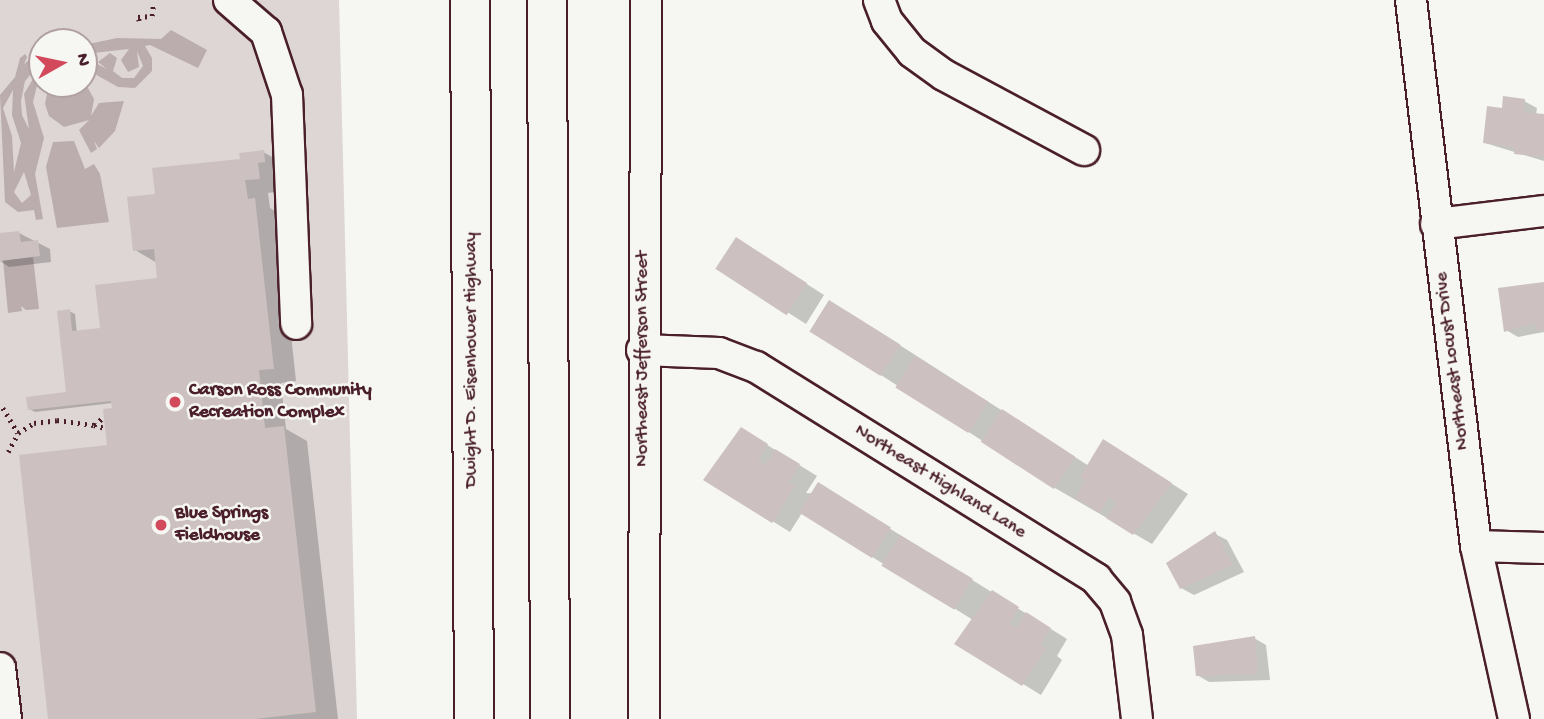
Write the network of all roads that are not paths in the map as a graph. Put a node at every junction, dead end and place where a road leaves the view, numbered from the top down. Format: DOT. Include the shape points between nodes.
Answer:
graph roads {
  1 [pos="229,0"];
  2 [pos="470,0"];
  3 [pos="547,0"];
  4 [pos="646,0"];
  5 [pos="879,0"];
  6 [pos="1411,0"];
  7 [pos="1084,150"];
  8 [pos="1544,212"];
  9 [pos="1436,224"];
  10 [pos="296,324"];
  11 [pos="642,350"];
  12 [pos="1476,545"];
  13 [pos="1544,548"];
  14 [pos="0,668"];
  15 [pos="6,719"];
  16 [pos="474,719"];
  17 [pos="550,719"];
  18 [pos="645,719"];
  19 [pos="1138,719"];
  20 [pos="1514,719"];
  1 -- 10 [label="street" via="266,32 287,94"];
  2 -- 16 [label="highway, Dwight D. Eisenhower Highway"];
  3 -- 17 [label="highway"];
  4 -- 11 [label="street, Northeast Jefferson Street"];
  5 -- 7 [label="street" via="887,21 912,52 944,75"];
  6 -- 9 [label="street, Northeast Locust Drive"];
  8 -- 9 [label="street"];
  9 -- 12 [label="street, Northeast Locust Drive"];
  11 -- 18 [label="street, Northeast Jefferson Street"];
  11 -- 19 [label="street, Northeast Highland Lane" via="719,353 756,367 1096,579 1115,602 1127,635"];
  12 -- 13 [label="street"];
  12 -- 20 [label="street, Northeast Locust Drive"];
  14 -- 15 [label="street"];
}
